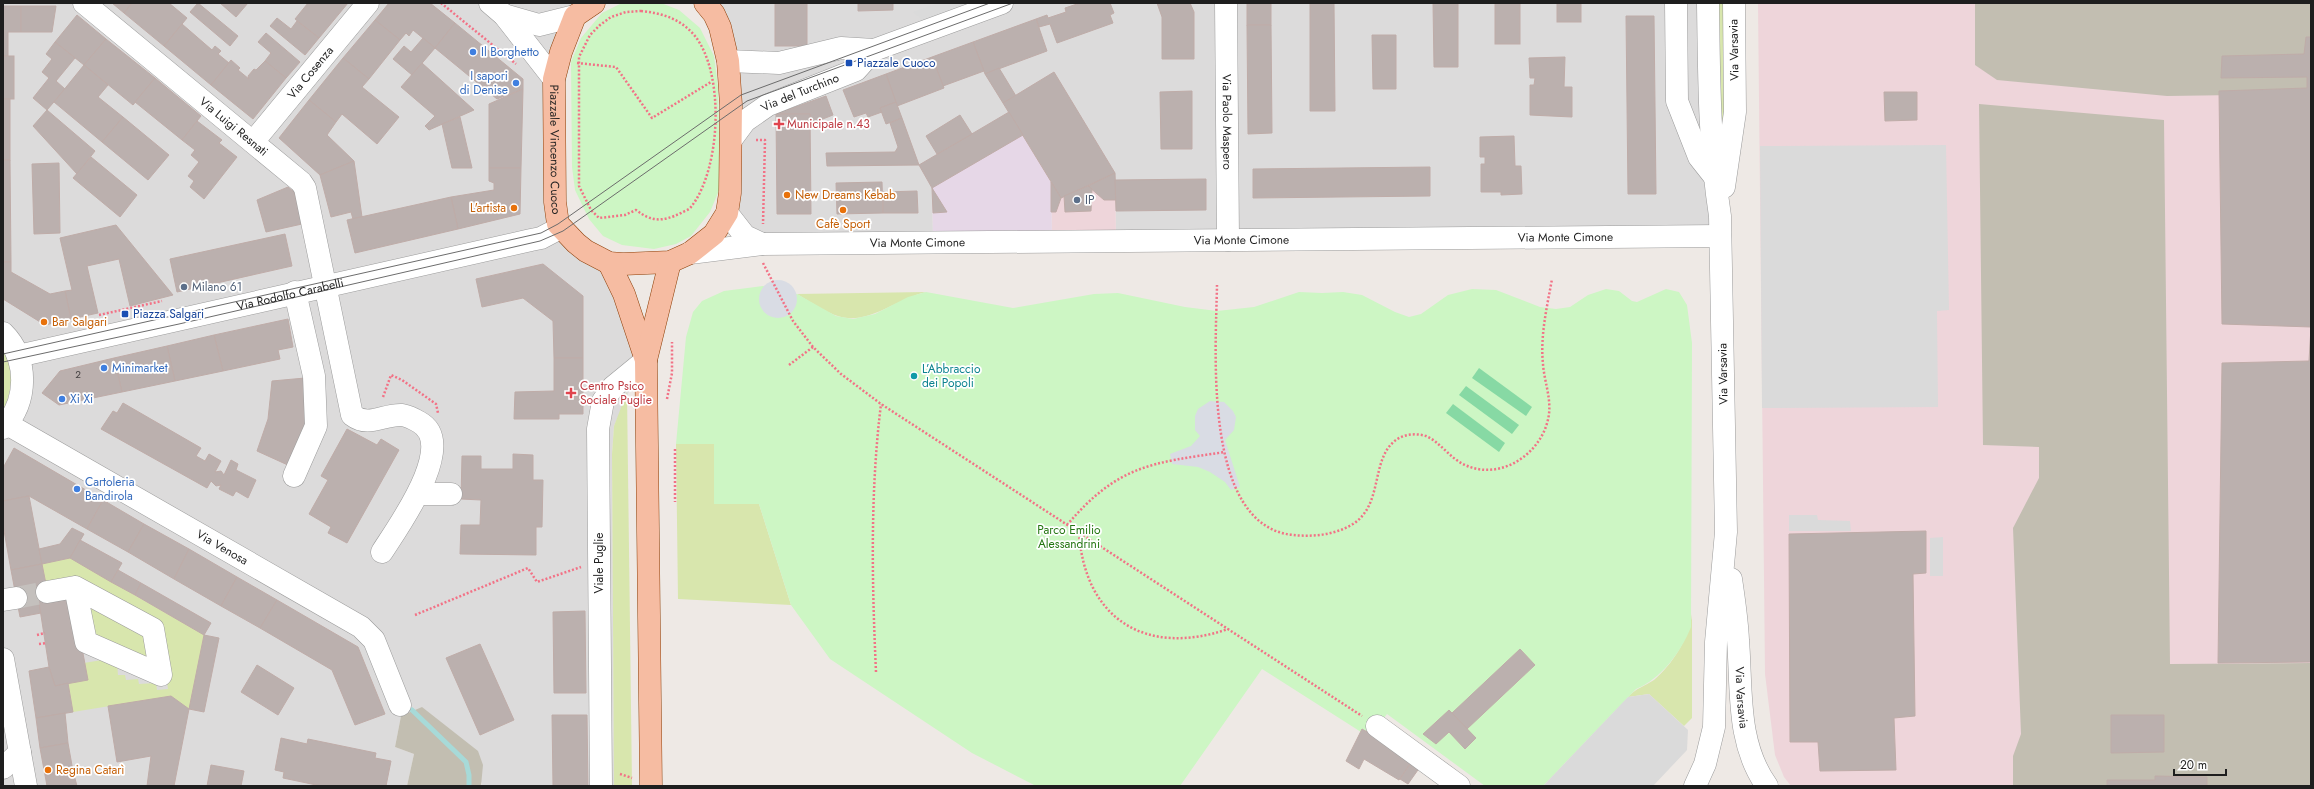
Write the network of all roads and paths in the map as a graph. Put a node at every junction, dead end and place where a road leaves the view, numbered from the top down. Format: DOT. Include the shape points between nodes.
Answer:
graph roads {
  1 [pos="84,3"];
  2 [pos="368,3"];
  3 [pos="441,3"];
  4 [pos="594,3"];
  5 [pos="704,3"];
  6 [pos="1002,3"];
  7 [pos="1226,3"];
  8 [pos="1676,3"];
  9 [pos="1708,3"];
  10 [pos="1734,3"];
  11 [pos="497,9"];
  12 [pos="575,16"];
  13 [pos="874,50"];
  14 [pos="728,61"];
  15 [pos="578,63"];
  16 [pos="518,66"];
  17 [pos="554,79"];
  18 [pos="715,99"];
  19 [pos="730,140"];
  20 [pos="765,140"];
  21 [pos="253,142"];
  22 [pos="1714,177"];
  23 [pos="728,213"];
  24 [pos="1720,226"];
  25 [pos="560,228"];
  26 [pos="1228,240"];
  27 [pos="762,244"];
  28 [pos="690,253"];
  29 [pos="670,262"];
  30 [pos="609,263"];
  31 [pos="1552,280"];
  32 [pos="1217,285"];
  33 [pos="325,286"];
  34 [pos="295,292"];
  35 [pos="162,301"];
  36 [pos="99,315"];
  37 [pos="3,333"];
  38 [pos="813,347"];
  39 [pos="18,356"];
  40 [pos="646,360"];
  41 [pos="789,365"];
  42 [pos="881,404"];
  43 [pos="5,426"];
  44 [pos="675,449"];
  45 [pos="1225,452"];
  46 [pos="294,476"];
  47 [pos="418,494"];
  48 [pos="452,494"];
  49 [pos="675,502"];
  50 [pos="1067,525"];
  51 [pos="1079,532"];
  52 [pos="1726,532"];
  53 [pos="382,552"];
  54 [pos="587,565"];
  55 [pos="75,587"];
  56 [pos="47,592"];
  57 [pos="415,615"];
  58 [pos="1228,629"];
  59 [pos="45,633"];
  60 [pos="37,635"];
  61 [pos="47,643"];
  62 [pos="39,644"];
  63 [pos="3,659"];
  64 [pos="876,672"];
  65 [pos="400,705"];
  66 [pos="1377,726"];
  67 [pos="20,752"];
  68 [pos="3,768"];
  69 [pos="607,779"];
  70 [pos="643,782"];
  71 [pos="26,786"];
  72 [pos="1459,786"];
  73 [pos="1695,786"];
  74 [pos="1767,786"];
  1 -- 21 [label="street, Via Luigi Resnati"];
  2 -- 21 [label="street, Via Cosenza"];
  3 -- 16 [label="path"];
  4 -- 12 [label="main road"];
  5 -- 14 [label="main road, Piazzale Vincenzo Cuoco" via="714,14 720,27"];
  6 -- 13 [label="street, Via del Turchino"];
  7 -- 26 [label="street, Via Paolo Maspero"];
  8 -- 22 [label="street, Via Varsavia" via="1677,101 1699,157"];
  9 -- 22 [label="street, Via Varsavia" via="1709,115"];
  10 -- 24 [label="street, Via Varsavia" via="1735,112"];
  11 -- 12 [label="street" via="539,25"];
  11 -- 17 [label="street"];
  12 -- 17 [label="main road, Piazzale Vincenzo Cuoco"];
  13 -- 14 [label="street, Via del Turchino" via="842,48 779,63"];
  13 -- 19 [label="street, Via del Turchino" via="856,70 768,104 745,121"];
  14 -- 19 [label="main road, Piazzale Vincenzo Cuoco"];
  15 -- 15 [label="path, Piazzale Vincenzo Cuoco" via="590,35 611,18 626,12 655,12 670,17 694,34 707,59 713,80 652,118 616,67"];
  15 -- 18 [label="path, Piazzale Vincenzo Cuoco" via="579,186 591,210 599,218 625,215 636,210 647,218 667,220 690,208 703,184 714,144"];
  17 -- 25 [label="main road, Piazzale Vincenzo Cuoco" via="555,202"];
  19 -- 23 [label="main road, Piazzale Vincenzo Cuoco"];
  20 -- 27 [label="path"];
  21 -- 33 [label="street, Via Luigi Resnati" via="301,182 304,188"];
  22 -- 24 [label="street, Via Varsavia"];
  23 -- 27 [label="street, Via Monte Cimone" via="745,236"];
  23 -- 28 [label="main road, Piazzale Vincenzo Cuoco" via="714,234"];
  24 -- 26 [label="street, Via Monte Cimone"];
  24 -- 52 [label="street, Via Varsavia"];
  25 -- 30 [label="main road, Piazzale Vincenzo Cuoco" via="586,251"];
  25 -- 33 [label="street, Via Rodolfo Carabelli" via="536,239"];
  26 -- 27 [label="street, Via Monte Cimone"];
  27 -- 28 [label="street, Via Monte Cimone"];
  27 -- 38 [label="path" via="762,265 793,321"];
  28 -- 29 [label="main road, Piazzale Vincenzo Cuoco"];
  29 -- 30 [label="main road, Piazzale Vincenzo Cuoco"];
  29 -- 40 [label="main road"];
  30 -- 40 [label="main road" via="624,294"];
  31 -- 45 [label="path" via="1542,362 1549,414 1540,440 1522,460 1508,467 1490,470 1474,468 1462,464 1425,436 1403,436 1387,450 1374,493 1366,511 1356,522 1331,533 1302,536 1275,530 1254,516 1236,488"];
  32 -- 45 [label="path" via="1217,419"];
  33 -- 34 [label="street, Via Rodolfo Carabelli"];
  33 -- 47 [label="street, Via Luigi Resnati" via="352,415 358,420 368,422 402,415 423,425 430,435 431,458"];
  34 -- 39 [label="street, Via Rodolfo Carabelli"];
  34 -- 46 [label="street" via="314,376 316,426"];
  35 -- 36 [label="path"];
  37 -- 39 [label="street"];
  38 -- 41 [label="path"];
  38 -- 42 [label="path" via="841,374"];
  39 -- 43 [label="street" via="22,372 22,393"];
  40 -- 69 [label="street, Viale Puglie" via="613,387 603,401 598,429"];
  40 -- 70 [label="main road"];
  42 -- 50 [label="path"];
  42 -- 64 [label="path" via="877,436 873,535"];
  43 -- 65 [label="street, Via Venosa" via="361,627 374,640"];
  44 -- 49 [label="path"];
  45 -- 50 [label="path" via="1159,461 1130,472 1092,498"];
  47 -- 48 [label="street"];
  47 -- 53 [label="street"];
  50 -- 51 [label="path"];
  51 -- 58 [label="path"];
  51 -- 58 [label="path" via="1083,566 1090,584 1113,616 1147,634 1168,639 1207,636"];
  52 -- 73 [label="street, Via Varsavia" via="1716,642 1714,727 1705,764"];
  52 -- 74 [label="street, Via Varsavia" via="1738,641 1743,719 1753,761"];
  54 -- 57 [label="path" via="537,582 528,568"];
  55 -- 56 [label="street"];
  58 -- 66 [label="path"];
  59 -- 60 [label="path"];
  61 -- 62 [label="path"];
  63 -- 67 [label="street"];
  66 -- 72 [label="street"];
  67 -- 68 [label="street"];
  67 -- 71 [label="street"];
  69 -- 70 [label="path"];
}
